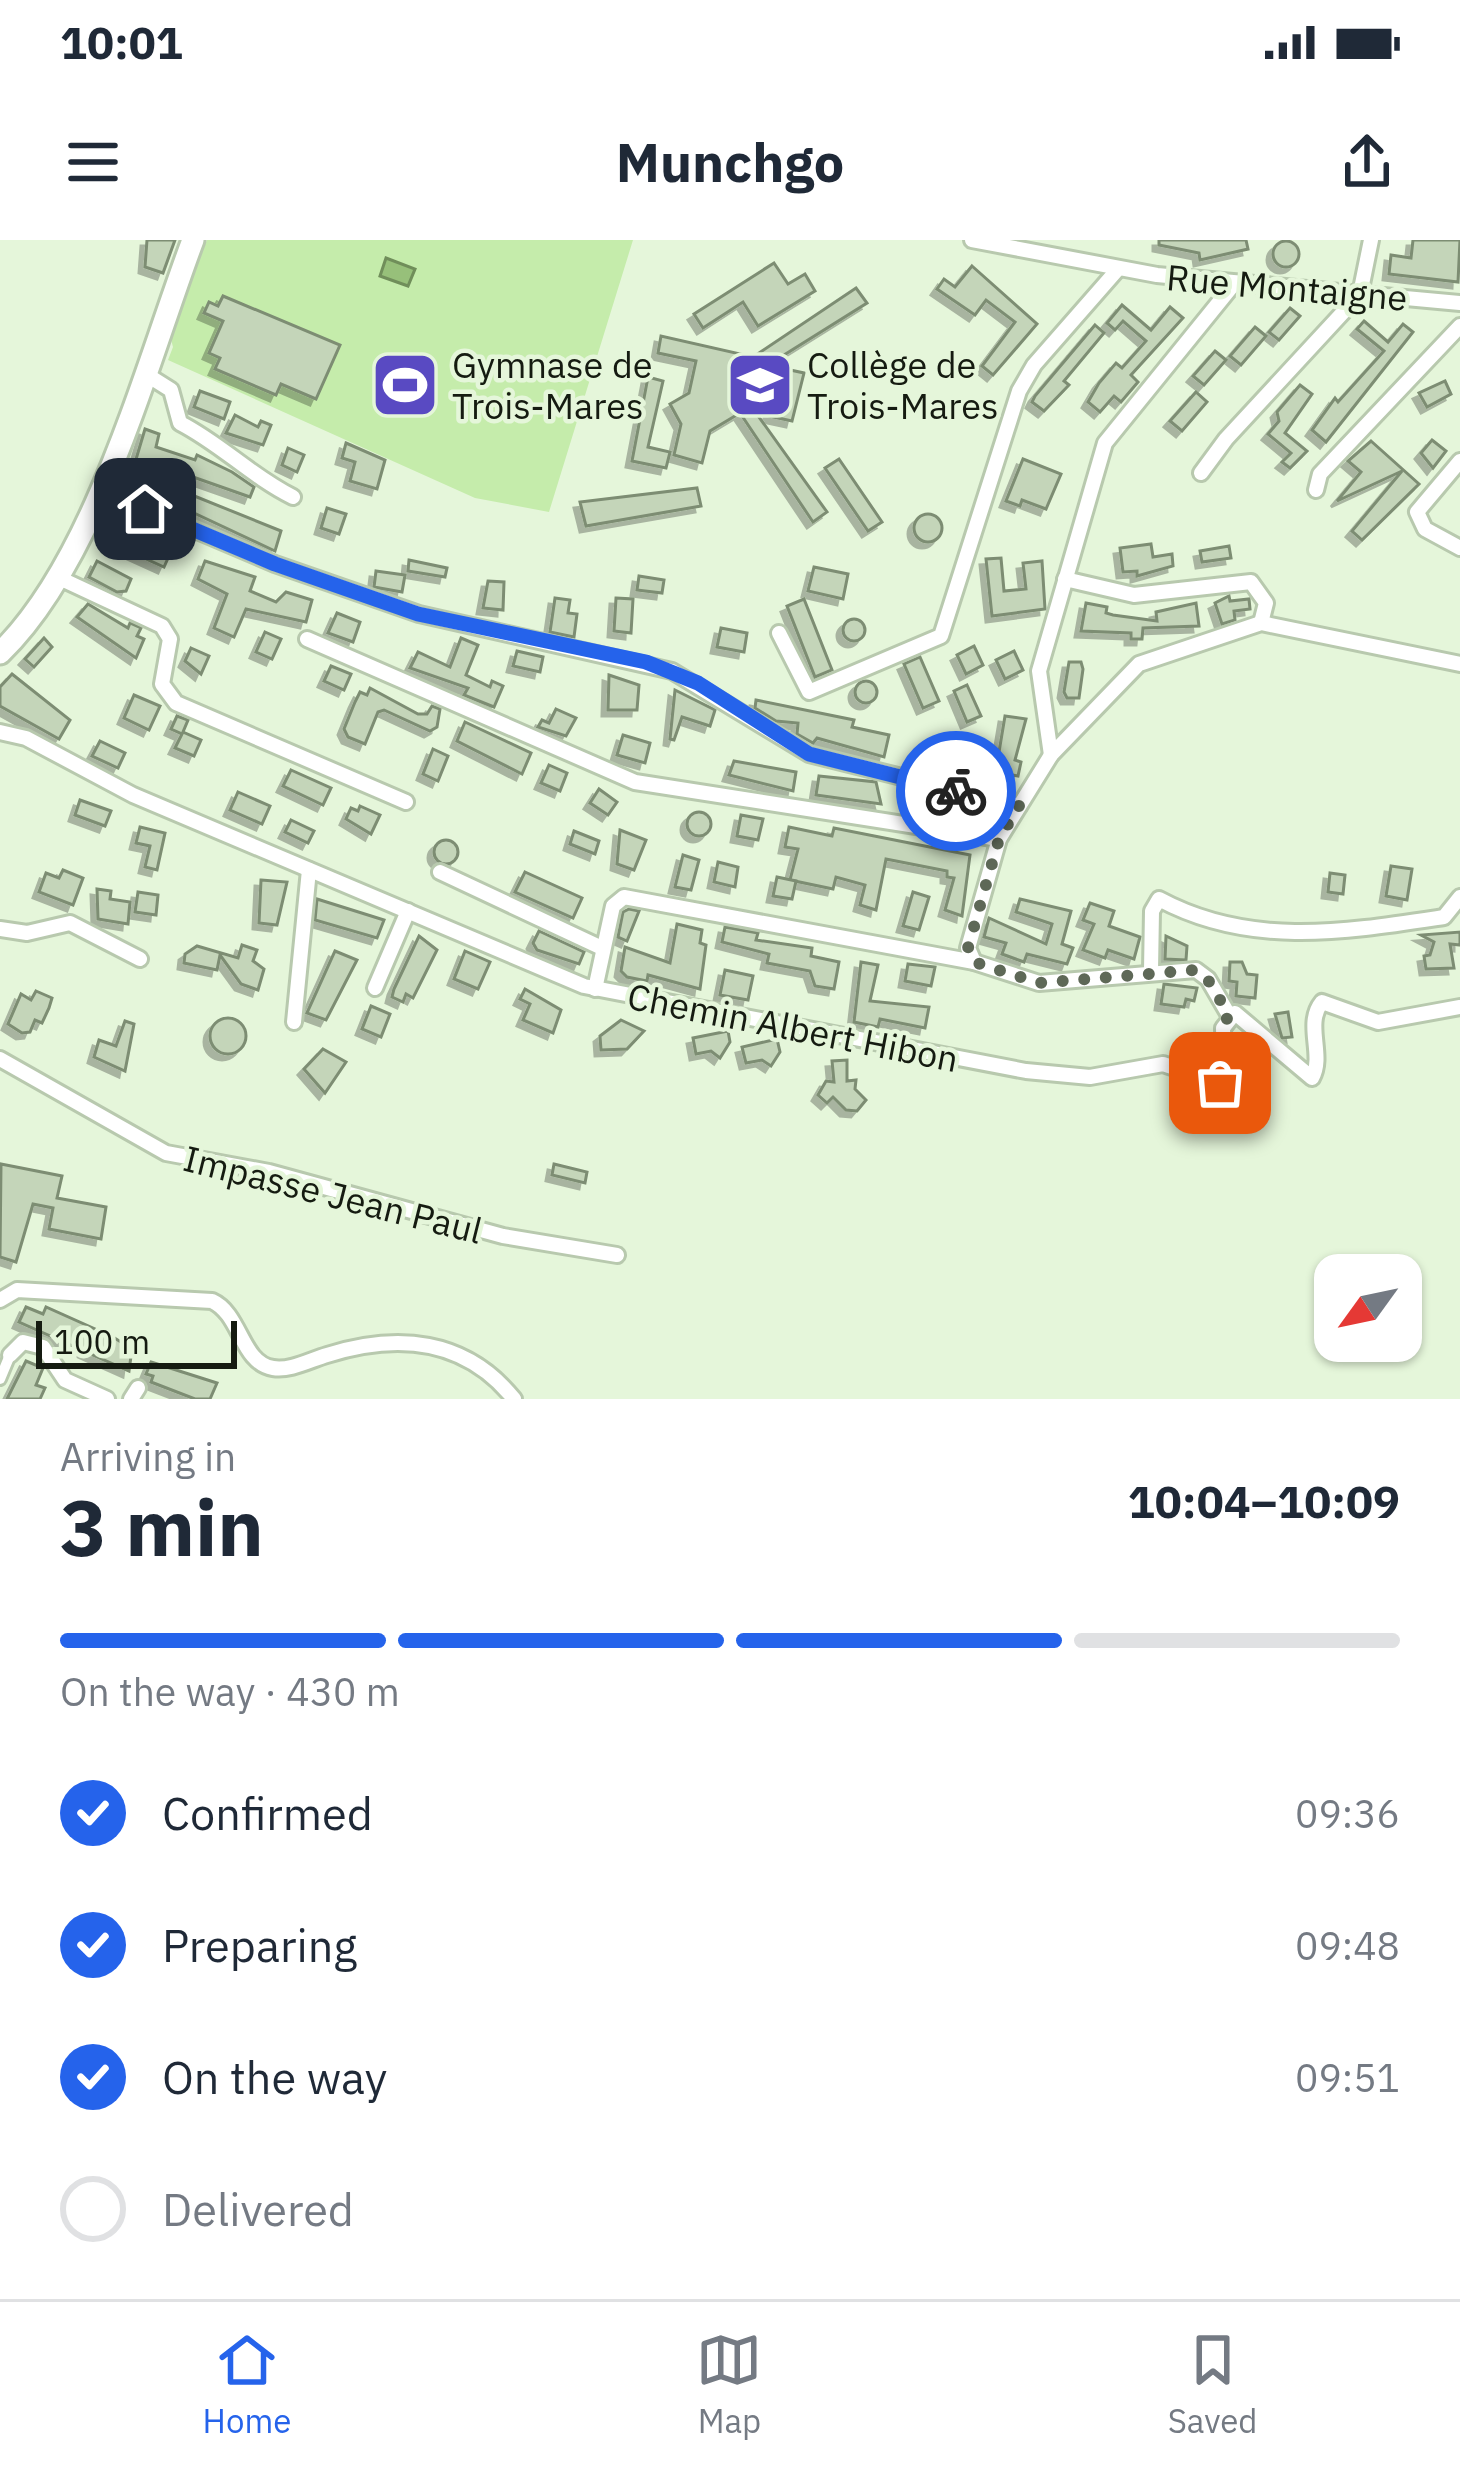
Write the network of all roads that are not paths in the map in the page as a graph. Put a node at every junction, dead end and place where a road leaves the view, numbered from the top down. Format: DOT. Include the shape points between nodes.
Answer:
graph roads {
  1 [pos="194,240"];
  2 [pos="973,240"];
  3 [pos="1371,240"];
  4 [pos="1118,269"];
  5 [pos="1232,285"];
  6 [pos="1360,293"];
  7 [pos="1460,303"];
  8 [pos="1460,326"];
  9 [pos="144,373"];
  10 [pos="1460,461"];
  11 [pos="1201,473"];
  12 [pos="101,490"];
  13 [pos="1316,490"];
  14 [pos="293,497"];
  15 [pos="1460,548"];
  16 [pos="55,576"];
  17 [pos="1065,579"];
  18 [pos="1261,623"];
  19 [pos="779,633"];
  20 [pos="307,639"];
  21 [pos="0,653"];
  22 [pos="1460,664"];
  23 [pos="0,732"];
  24 [pos="1051,755"];
  25 [pos="406,802"];
  26 [pos="1019,806"];
  27 [pos="999,839"];
  28 [pos="309,870"];
  29 [pos="440,872"];
  30 [pos="1460,897"];
  31 [pos="408,911"];
  32 [pos="0,929"];
  33 [pos="602,948"];
  34 [pos="140,959"];
  35 [pos="974,962"];
  36 [pos="1151,970"];
  37 [pos="375,988"];
  38 [pos="596,988"];
  39 [pos="1460,1007"];
  40 [pos="1229,1015"];
  41 [pos="294,1022"];
  42 [pos="0,1059"];
  43 [pos="617,1255"];
  44 [pos="0,1300"];
  45 [pos="10,1355"];
  46 [pos="0,1378"];
  47 [pos="107,1399"];
  48 [pos="514,1399"];
  1 -- 9 [label="main road"];
  2 -- 4 [label="street, Rue Montaigne"];
  3 -- 6 [label="street"];
  4 -- 5 [label="street, Rue Montaigne"];
  4 -- 19 [label="street" via="1019,391 941,635 809,692"];
  5 -- 6 [label="street, Rue Montaigne"];
  5 -- 17 [label="street" via="1105,443"];
  6 -- 7 [label="street, Rue Montaigne"];
  6 -- 11 [label="street"];
  8 -- 13 [label="street" via="1320,474"];
  9 -- 12 [label="main road"];
  9 -- 14 [label="street" via="172,390 180,422 249,475"];
  10 -- 15 [label="street" via="1417,512 1425,529"];
  12 -- 16 [label="main road"];
  12 -- 26 [label="street" via="418,614 672,671 809,754"];
  16 -- 21 [label="main road"];
  16 -- 25 [label="street" via="168,633 162,684 176,704"];
  17 -- 18 [label="street" via="1134,595 1251,582 1266,603"];
  17 -- 24 [label="street" via="1039,670"];
  18 -- 22 [label="street"];
  18 -- 24 [label="street" via="1139,664"];
  20 -- 27 [label="street" via="635,782"];
  23 -- 28 [label="street, Chemin Albert Hibon"];
  24 -- 26 [label="street"];
  26 -- 27 [label="street"];
  27 -- 35 [label="street" via="968,948"];
  28 -- 31 [label="street, Chemin Albert Hibon"];
  28 -- 41 [label="street"];
  29 -- 33 [label="street"];
  30 -- 36 [label="street" via="1444,917 1301,936 1239,930 1159,899 1151,911"];
  31 -- 37 [label="street"];
  31 -- 38 [label="street, Chemin Albert Hibon"];
  32 -- 34 [label="street" via="27,933 70,923"];
  33 -- 35 [label="street" via="616,899"];
  33 -- 38 [label="street"];
  35 -- 36 [label="street" via="1039,983"];
  36 -- 40 [label="street" via="1196,970"];
  38 -- 40 [label="street, Chemin Albert Hibon" via="1059,1076 1173,1065 1206,1092 1224,1074"];
  39 -- 40 [label="street" via="1378,1022 1322,1002 1312,1078 1244,1018"];
  42 -- 43 [label="street, Impasse Jean Paul" via="166,1153 269,1172 503,1236"];
  44 -- 48 [label="street" via="17,1290 212,1301 268,1367 414,1340 462,1357"];
  45 -- 46 [label="street"];
  45 -- 47 [label="street" via="23,1342 43,1347 65,1380"];
}
